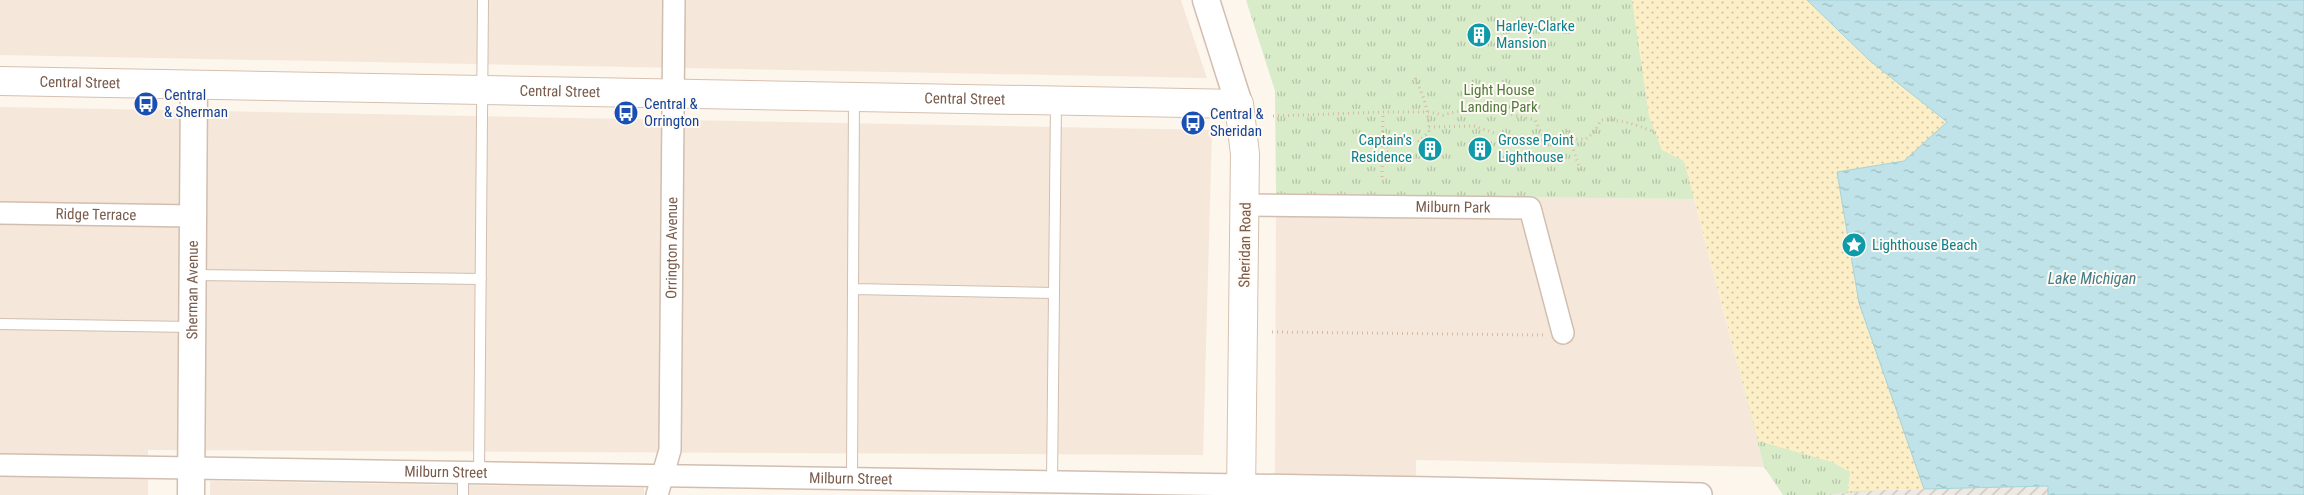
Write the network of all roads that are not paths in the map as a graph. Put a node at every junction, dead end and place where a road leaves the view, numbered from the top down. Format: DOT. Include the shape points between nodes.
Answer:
graph roads {
  1 [pos="483,0"];
  2 [pos="674,0"];
  3 [pos="1206,0"];
  4 [pos="0,81"];
  5 [pos="194,85"];
  6 [pos="482,90"];
  7 [pos="673,94"];
  8 [pos="854,97"];
  9 [pos="1056,101"];
  10 [pos="1239,104"];
  11 [pos="1245,206"];
  12 [pos="0,213"];
  13 [pos="193,216"];
  14 [pos="193,275"];
  15 [pos="481,279"];
  16 [pos="853,289"];
  17 [pos="1054,293"];
  18 [pos="0,324"];
  19 [pos="192,327"];
  20 [pos="1563,333"];
  21 [pos="0,465"];
  22 [pos="192,468"];
  23 [pos="471,472"];
  24 [pos="852,478"];
  25 [pos="1052,482"];
  26 [pos="660,485"];
  27 [pos="1242,490"];
  28 [pos="1434,491"];
  29 [pos="1705,494"];
  30 [pos="191,495"];
  31 [pos="463,495"];
  1 -- 6 [label="lane"];
  2 -- 7 [label="street, Orrington Avenue"];
  3 -- 10 [label="street, Sheridan Road"];
  4 -- 5 [label="main road, Central Street"];
  5 -- 6 [label="main road, Central Street"];
  5 -- 13 [label="street, Sherman Avenue"];
  6 -- 7 [label="main road, Central Street"];
  6 -- 15 [label="lane"];
  7 -- 8 [label="main road, Central Street"];
  7 -- 26 [label="street, Orrington Avenue" via="670,450"];
  8 -- 9 [label="main road, Central Street"];
  8 -- 16 [label="lane"];
  9 -- 10 [label="main road, Central Street"];
  9 -- 17 [label="lane"];
  10 -- 11 [label="main road, Sheridan Road" via="1245,154"];
  11 -- 20 [label="street, Milburn Park" via="1530,208"];
  11 -- 27 [label="main road, Sheridan Road"];
  12 -- 13 [label="street, Ridge Terrace"];
  13 -- 14 [label="street, Sherman Avenue"];
  14 -- 15 [label="lane"];
  14 -- 19 [label="street, Sherman Avenue"];
  15 -- 23 [label="lane"];
  16 -- 17 [label="lane"];
  16 -- 24 [label="lane"];
  17 -- 25 [label="lane"];
  18 -- 19 [label="lane"];
  19 -- 22 [label="street, Sherman Avenue"];
  21 -- 22 [label="street, Milburn Street"];
  22 -- 23 [label="street, Milburn Street"];
  22 -- 30 [label="street, Sherman Avenue"];
  23 -- 26 [label="street, Milburn Street"];
  23 -- 31 [label="lane"];
  24 -- 25 [label="street, Milburn Street"];
  24 -- 26 [label="street, Milburn Street"];
  25 -- 27 [label="street, Milburn Street"];
  27 -- 28 [label="street, Milburn Street"];
  28 -- 29 [label="street, Milburn Street"];
}
